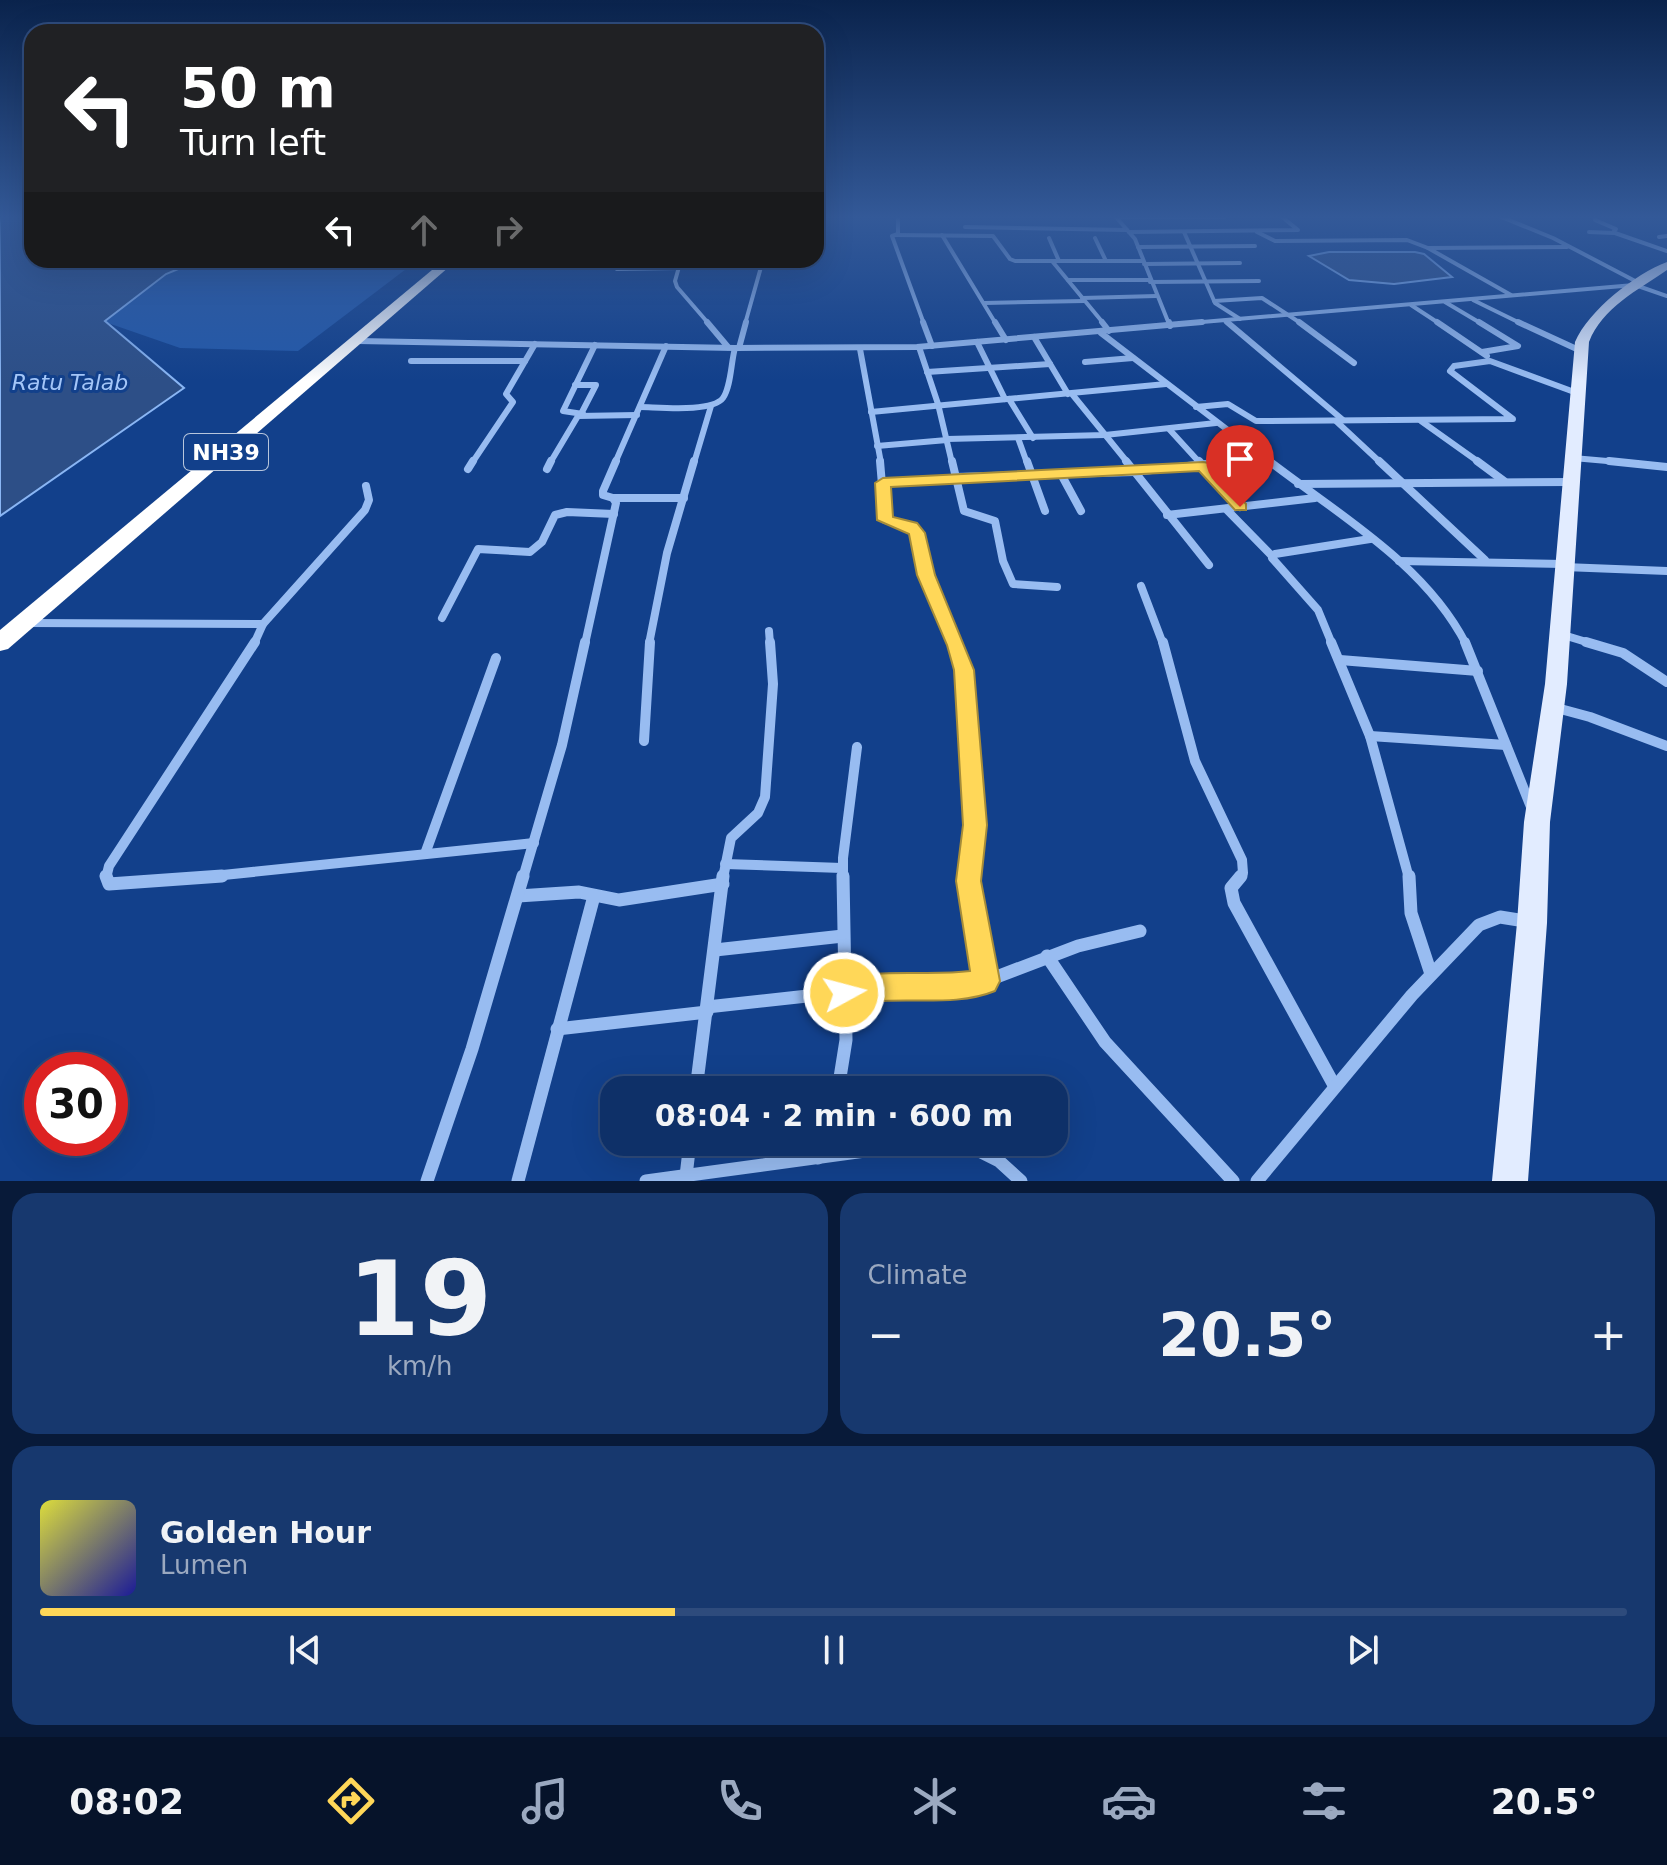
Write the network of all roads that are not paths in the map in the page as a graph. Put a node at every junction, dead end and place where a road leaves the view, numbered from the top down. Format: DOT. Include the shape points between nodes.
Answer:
graph roads {
  1 [pos="428,271"];
  2 [pos="438,271"];
  3 [pos="677,271"];
  4 [pos="759,271"];
  5 [pos="904,271"];
  6 [pos="964,271"];
  7 [pos="1061,271"];
  8 [pos="1147,271"];
  9 [pos="1201,271"];
  10 [pos="1468,271"];
  11 [pos="1614,271"];
  12 [pos="1659,271"];
  13 [pos="1068,280"];
  14 [pos="1150,281"];
  15 [pos="1206,281"];
  16 [pos="1259,281"];
  17 [pos="1640,285"];
  18 [pos="1156,296"];
  19 [pos="1512,296"];
  20 [pos="1667,296"];
  21 [pos="1083,299"];
  22 [pos="1472,300"];
  23 [pos="1214,301"];
  24 [pos="1445,302"];
  25 [pos="984,303"];
  26 [pos="1411,305"];
  27 [pos="1291,316"];
  28 [pos="1242,320"];
  29 [pos="1225,321"];
  30 [pos="1170,326"];
  31 [pos="1105,332"];
  32 [pos="1034,337"];
  33 [pos="1006,340"];
  34 [pos="358,341"];
  35 [pos="977,342"];
  36 [pos="535,344"];
  37 [pos="595,345"];
  38 [pos="666,346"];
  39 [pos="932,346"];
  40 [pos="919,347"];
  41 [pos="734,348"];
  42 [pos="860,349"];
  43 [pos="1581,351"];
  44 [pos="1482,352"];
  45 [pos="1133,358"];
  46 [pos="411,361"];
  47 [pos="525,361"];
  48 [pos="1085,362"];
  49 [pos="1354,363"];
  50 [pos="1498,363"];
  51 [pos="1050,364"];
  52 [pos="990,369"];
  53 [pos="927,372"];
  54 [pos="1167,384"];
  55 [pos="575,385"];
  56 [pos="1577,393"];
  57 [pos="1070,394"];
  58 [pos="1007,399"];
  59 [pos="938,404"];
  60 [pos="711,406"];
  61 [pos="1196,407"];
  62 [pos="638,411"];
  63 [pos="871,412"];
  64 [pos="582,414"];
  65 [pos="1421,420"];
  66 [pos="1340,421"];
  67 [pos="1217,423"];
  68 [pos="1169,429"];
  69 [pos="1105,435"];
  70 [pos="1018,438"];
  71 [pos="1033,438"];
  72 [pos="947,439"];
  73 [pos="877,446"];
  74 [pos="1263,458"];
  75 [pos="1572,458"];
  76 [pos="1203,467"];
  77 [pos="1667,467"];
  78 [pos="468,469"];
  79 [pos="547,469"];
  80 [pos="1134,472"];
  81 [pos="1030,476"];
  82 [pos="1062,476"];
  83 [pos="955,478"];
  84 [pos="1505,482"];
  85 [pos="1569,482"];
  86 [pos="883,483"];
  87 [pos="1401,483"];
  88 [pos="1297,484"];
  89 [pos="366,486"];
  90 [pos="613,498"];
  91 [pos="684,498"];
  92 [pos="1315,498"];
  93 [pos="1240,507"];
  94 [pos="1226,509"];
  95 [pos="1045,511"];
  96 [pos="1081,511"];
  97 [pos="614,514"];
  98 [pos="1167,515"];
  99 [pos="1370,539"];
  100 [pos="1272,556"];
  101 [pos="1485,560"];
  102 [pos="1398,561"];
  103 [pos="1209,565"];
  104 [pos="1563,566"];
  105 [pos="1667,571"];
  106 [pos="1141,586"];
  107 [pos="1057,587"];
  108 [pos="442,618"];
  109 [pos="23,623"];
  110 [pos="263,624"];
  111 [pos="0,628"];
  112 [pos="769,631"];
  113 [pos="1559,633"];
  114 [pos="0,643"];
  115 [pos="496,658"];
  116 [pos="1340,660"];
  117 [pos="1478,671"];
  118 [pos="1667,682"];
  119 [pos="1553,707"];
  120 [pos="1370,736"];
  121 [pos="644,741"];
  122 [pos="1506,745"];
  123 [pos="1667,746"];
  124 [pos="857,747"];
  125 [pos="1537,822"];
  126 [pos="534,843"];
  127 [pos="425,854"];
  128 [pos="725,864"];
  129 [pos="842,868"];
  130 [pos="723,884"];
  131 [pos="518,896"];
  132 [pos="594,896"];
  133 [pos="1532,923"];
  134 [pos="1140,931"];
  135 [pos="843,936"];
  136 [pos="715,950"];
  137 [pos="1047,956"];
  138 [pos="1431,974"];
  139 [pos="986,981"];
  140 [pos="844,993"];
  141 [pos="707,1010"];
  142 [pos="557,1029"];
  143 [pos="698,1076"];
  144 [pos="840,1076"];
  145 [pos="1334,1085"];
  146 [pos="688,1156"];
  147 [pos="818,1158"];
  148 [pos="686,1176"];
  149 [pos="427,1181"];
  150 [pos="518,1181"];
  151 [pos="646,1181"];
  152 [pos="1021,1181"];
  153 [pos="1233,1181"];
  154 [pos="1257,1181"];
  155 [pos="1510,1181"];
  1 -- 111 [label="highway, NH39"];
  2 -- 34 [label="highway, NH39"];
  3 -- 41 [label="street" via="677,287"];
  4 -- 41 [label="street"];
  5 -- 39 [label="street"];
  6 -- 25 [label="street"];
  7 -- 13 [label="street"];
  8 -- 14 [label="street"];
  9 -- 15 [label="street"];
  10 -- 19 [label="street"];
  11 -- 17 [label="street"];
  12 -- 17 [label="main road"];
  13 -- 14 [label="street"];
  13 -- 21 [label="street"];
  14 -- 15 [label="street"];
  14 -- 18 [label="street"];
  15 -- 16 [label="street"];
  15 -- 23 [label="street"];
  17 -- 19 [label="street"];
  17 -- 20 [label="street"];
  17 -- 43 [label="main road" via="1591,324"];
  18 -- 21 [label="street"];
  18 -- 30 [label="street"];
  19 -- 22 [label="street"];
  21 -- 25 [label="street"];
  21 -- 31 [label="street"];
  22 -- 24 [label="street"];
  22 -- 43 [label="street"];
  23 -- 27 [label="street" via="1260,297"];
  23 -- 28 [label="street"];
  24 -- 26 [label="street"];
  24 -- 44 [label="street" via="1518,346"];
  25 -- 33 [label="street"];
  26 -- 27 [label="street"];
  26 -- 44 [label="street"];
  27 -- 28 [label="street"];
  27 -- 49 [label="street"];
  28 -- 29 [label="street"];
  29 -- 30 [label="street"];
  29 -- 66 [label="street"];
  30 -- 31 [label="street"];
  31 -- 32 [label="street"];
  31 -- 45 [label="street"];
  32 -- 33 [label="street"];
  32 -- 51 [label="street"];
  33 -- 35 [label="street"];
  34 -- 36 [label="street"];
  34 -- 109 [label="highway, NH39"];
  35 -- 39 [label="street"];
  35 -- 52 [label="street"];
  36 -- 37 [label="street"];
  36 -- 47 [label="street"];
  37 -- 38 [label="street"];
  37 -- 55 [label="street"];
  38 -- 41 [label="street"];
  38 -- 62 [label="street"];
  39 -- 40 [label="street"];
  40 -- 42 [label="street"];
  40 -- 53 [label="street"];
  41 -- 42 [label="street"];
  41 -- 60 [label="street" via="723,397"];
  42 -- 63 [label="street"];
  43 -- 56 [label="main road"];
  44 -- 50 [label="street"];
  45 -- 48 [label="street"];
  45 -- 54 [label="street"];
  46 -- 47 [label="street"];
  47 -- 78 [label="street" via="506,394 513,402"];
  50 -- 56 [label="street"];
  50 -- 65 [label="street" via="1475,361 1450,368 1514,418"];
  51 -- 52 [label="street"];
  51 -- 57 [label="street"];
  52 -- 53 [label="street"];
  52 -- 58 [label="street"];
  53 -- 59 [label="street"];
  54 -- 57 [label="street"];
  54 -- 61 [label="street"];
  55 -- 64 [label="street" via="563,411"];
  55 -- 64 [label="street" via="596,385"];
  56 -- 75 [label="main road"];
  57 -- 58 [label="street"];
  57 -- 69 [label="street"];
  58 -- 59 [label="street"];
  58 -- 71 [label="street"];
  59 -- 63 [label="street"];
  59 -- 72 [label="street"];
  60 -- 62 [label="street"];
  60 -- 91 [label="street"];
  61 -- 66 [label="street" via="1228,404 1253,421"];
  61 -- 67 [label="street"];
  62 -- 64 [label="street"];
  62 -- 90 [label="street" via="603,491"];
  63 -- 73 [label="street"];
  64 -- 79 [label="street"];
  65 -- 66 [label="street"];
  65 -- 84 [label="street"];
  66 -- 87 [label="street"];
  67 -- 68 [label="street"];
  67 -- 74 [label="street"];
  68 -- 69 [label="street"];
  68 -- 76 [label="street"];
  69 -- 71 [label="street"];
  69 -- 80 [label="street"];
  70 -- 71 [label="street"];
  70 -- 72 [label="street"];
  70 -- 81 [label="street"];
  72 -- 73 [label="street"];
  72 -- 83 [label="street"];
  73 -- 86 [label="street"];
  74 -- 76 [label="street"];
  74 -- 88 [label="street"];
  75 -- 77 [label="street"];
  75 -- 85 [label="main road"];
  76 -- 80 [label="street"];
  76 -- 93 [label="street"];
  80 -- 82 [label="street"];
  80 -- 98 [label="street"];
  81 -- 82 [label="street"];
  81 -- 83 [label="street"];
  81 -- 95 [label="street"];
  82 -- 96 [label="street"];
  83 -- 86 [label="street"];
  83 -- 107 [label="street" via="966,513 995,521 1013,584"];
  84 -- 85 [label="street"];
  84 -- 87 [label="street"];
  85 -- 104 [label="main road"];
  86 -- 139 [label="street" via="885,520 911,526 917,533 926,575 964,670 975,825 968,881"];
  87 -- 88 [label="street"];
  87 -- 101 [label="street"];
  88 -- 92 [label="street"];
  89 -- 110 [label="street" via="365,510"];
  90 -- 91 [label="street"];
  90 -- 97 [label="street"];
  91 -- 121 [label="street" via="650,635"];
  92 -- 93 [label="street"];
  92 -- 99 [label="street"];
  93 -- 94 [label="street"];
  94 -- 98 [label="street"];
  94 -- 100 [label="street"];
  97 -- 108 [label="street" via="555,515 537,548 528,552 478,549"];
  97 -- 126 [label="street" via="562,745"];
  98 -- 103 [label="street"];
  99 -- 100 [label="street"];
  99 -- 102 [label="street"];
  100 -- 116 [label="street" via="1313,601"];
  101 -- 102 [label="street"];
  101 -- 104 [label="street"];
  102 -- 117 [label="street" via="1443,606"];
  104 -- 105 [label="street"];
  104 -- 113 [label="main road"];
  106 -- 145 [label="street" via="1161,635 1195,761 1242,860 1243,873 1231,888 1234,903"];
  109 -- 110 [label="street"];
  109 -- 114 [label="highway, NH39"];
  110 -- 127 [label="street" via="105,880 118,884 238,875"];
  112 -- 128 [label="street" via="773,684 763,807 732,832"];
  113 -- 118 [label="street" via="1623,653"];
  113 -- 119 [label="main road"];
  115 -- 127 [label="street"];
  116 -- 117 [label="street"];
  116 -- 120 [label="street"];
  117 -- 122 [label="street"];
  119 -- 123 [label="street"];
  119 -- 125 [label="main road"];
  120 -- 122 [label="street"];
  120 -- 138 [label="street" via="1409,874 1418,942"];
  122 -- 125 [label="street"];
  124 -- 129 [label="street"];
  125 -- 133 [label="main road"];
  126 -- 127 [label="street"];
  126 -- 131 [label="street"];
  128 -- 129 [label="street"];
  128 -- 130 [label="street"];
  129 -- 135 [label="street"];
  130 -- 132 [label="street" via="619,900"];
  130 -- 136 [label="street"];
  131 -- 132 [label="street"];
  131 -- 149 [label="street"];
  132 -- 142 [label="street"];
  133 -- 138 [label="street" via="1514,917 1489,919"];
  133 -- 155 [label="main road"];
  134 -- 137 [label="street"];
  135 -- 136 [label="street"];
  135 -- 140 [label="street"];
  136 -- 141 [label="street"];
  137 -- 139 [label="street"];
  137 -- 153 [label="street" via="1088,1021"];
  138 -- 145 [label="street"];
  139 -- 140 [label="street"];
  140 -- 141 [label="street"];
  140 -- 144 [label="street" via="846,1040"];
  141 -- 142 [label="street"];
  141 -- 143 [label="street"];
  142 -- 150 [label="street"];
  145 -- 154 [label="street"];
  146 -- 148 [label="street"];
  147 -- 148 [label="street"];
  147 -- 152 [label="street" via="947,1145 975,1149"];
  148 -- 151 [label="street"];
}
